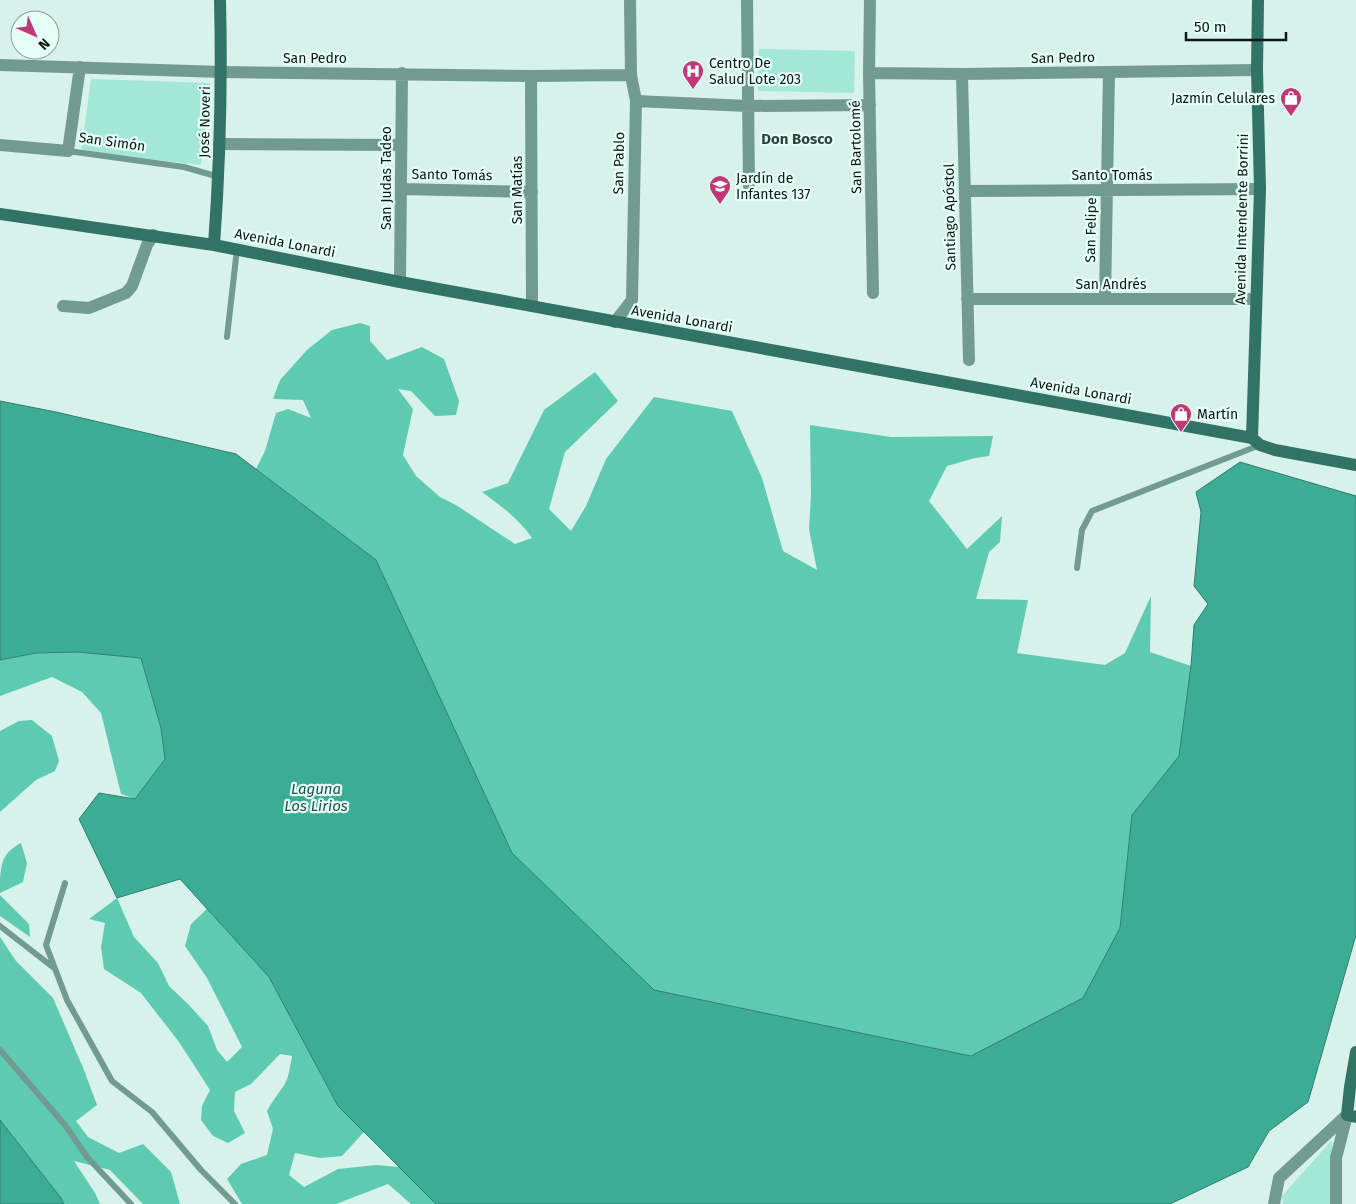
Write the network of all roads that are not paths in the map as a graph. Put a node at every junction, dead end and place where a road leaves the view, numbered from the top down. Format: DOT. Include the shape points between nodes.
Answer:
graph roads {
  1 [pos="220,0"];
  2 [pos="630,0"];
  3 [pos="747,0"];
  4 [pos="870,0"];
  5 [pos="1258,0"];
  6 [pos="0,65"];
  7 [pos="80,67"];
  8 [pos="1257,70"];
  9 [pos="222,72"];
  10 [pos="1109,72"];
  11 [pos="402,73"];
  12 [pos="869,73"];
  13 [pos="962,74"];
  14 [pos="631,75"];
  15 [pos="531,76"];
  16 [pos="636,101"];
  17 [pos="870,105"];
  18 [pos="748,106"];
  19 [pos="219,144"];
  20 [pos="0,145"];
  21 [pos="401,145"];
  22 [pos="68,152"];
  23 [pos="219,177"];
  24 [pos="749,186"];
  25 [pos="402,189"];
  26 [pos="1260,189"];
  27 [pos="965,191"];
  28 [pos="1107,191"];
  29 [pos="532,192"];
  30 [pos="0,214"];
  31 [pos="153,235"];
  32 [pos="214,245"];
  33 [pos="237,249"];
  34 [pos="400,282"];
  35 [pos="873,293"];
  36 [pos="967,299"];
  37 [pos="1105,299"];
  38 [pos="1256,300"];
  39 [pos="532,305"];
  40 [pos="63,306"];
  41 [pos="615,322"];
  42 [pos="227,337"];
  43 [pos="969,360"];
  44 [pos="1256,441"];
  45 [pos="1356,465"];
  46 [pos="1077,568"];
  47 [pos="65,883"];
  48 [pos="0,926"];
  49 [pos="55,968"];
  50 [pos="0,1050"];
  51 [pos="1356,1052"];
  52 [pos="1351,1116"];
  53 [pos="131,1204"];
  54 [pos="235,1204"];
  55 [pos="1274,1204"];
  56 [pos="1336,1204"];
  1 -- 9 [label="street, José Noveri"];
  2 -- 14 [label="street, San Pablo"];
  3 -- 18 [label="street"];
  4 -- 12 [label="street, San Bartolomé"];
  5 -- 8 [label="street, Avenida Intendente Borrini"];
  6 -- 7 [label="street, San Pedro"];
  7 -- 9 [label="street, San Pedro"];
  7 -- 22 [label="street"];
  8 -- 10 [label="street, San Pedro"];
  8 -- 26 [label="street, Avenida Intendente Borrini"];
  9 -- 11 [label="street, San Pedro"];
  9 -- 19 [label="street, José Noveri"];
  10 -- 13 [label="street, San Pedro"];
  10 -- 28 [label="street, San Felipe"];
  11 -- 15 [label="street, San Pedro"];
  11 -- 21 [label="street, San Judas Tadeo"];
  12 -- 13 [label="street, San Pedro"];
  12 -- 17 [label="street, San Bartolomé"];
  13 -- 27 [label="street, Santiago Apóstol"];
  14 -- 15 [label="street, San Pedro"];
  14 -- 16 [label="street, San Pablo"];
  15 -- 29 [label="street, San Matías"];
  16 -- 18 [label="street"];
  16 -- 41 [label="street, San Pablo" via="632,300"];
  17 -- 18 [label="street"];
  17 -- 35 [label="street, San Bartolomé"];
  18 -- 24 [label="street"];
  19 -- 21 [label="street"];
  19 -- 23 [label="street, José Noveri"];
  20 -- 22 [label="street, San Simón"];
  21 -- 25 [label="street, San Judas Tadeo"];
  22 -- 23 [label="lane, San Simón" via="184,168"];
  23 -- 32 [label="street, José Noveri"];
  25 -- 29 [label="street, Santo Tomás"];
  25 -- 34 [label="street, San Judas Tadeo"];
  26 -- 28 [label="street, Santo Tomás"];
  26 -- 38 [label="street, Avenida Intendente Borrini"];
  27 -- 28 [label="street, Santo Tomás"];
  27 -- 36 [label="street, Santiago Apóstol"];
  28 -- 37 [label="street, San Felipe"];
  29 -- 39 [label="street, San Matías"];
  30 -- 31 [label="street, Avenida Lonardi"];
  31 -- 32 [label="street, Avenida Lonardi"];
  31 -- 40 [label="street" via="126,293 89,308"];
  32 -- 33 [label="street, Avenida Lonardi"];
  33 -- 34 [label="street, Avenida Lonardi"];
  33 -- 42 [label="lane"];
  34 -- 39 [label="street, Avenida Lonardi"];
  36 -- 37 [label="street, San Andrés"];
  36 -- 43 [label="street, Santiago Apóstol"];
  37 -- 38 [label="street, San Andrés"];
  38 -- 44 [label="street, Avenida Intendente Borrini"];
  39 -- 41 [label="street, Avenida Lonardi"];
  41 -- 44 [label="street, Avenida Lonardi"];
  44 -- 45 [label="street, Avenida Lonardi" via="1275,450"];
  44 -- 46 [label="lane" via="1092,511 1082,530"];
  47 -- 49 [label="lane" via="46,945"];
  48 -- 49 [label="lane"];
  49 -- 54 [label="lane" via="67,1000 112,1081 152,1112"];
  50 -- 53 [label="lane" via="87,1157"];
  51 -- 52 [label="street" via="1350,1087"];
  52 -- 55 [label="street" via="1279,1178"];
  52 -- 56 [label="street" via="1336,1158"];
}
